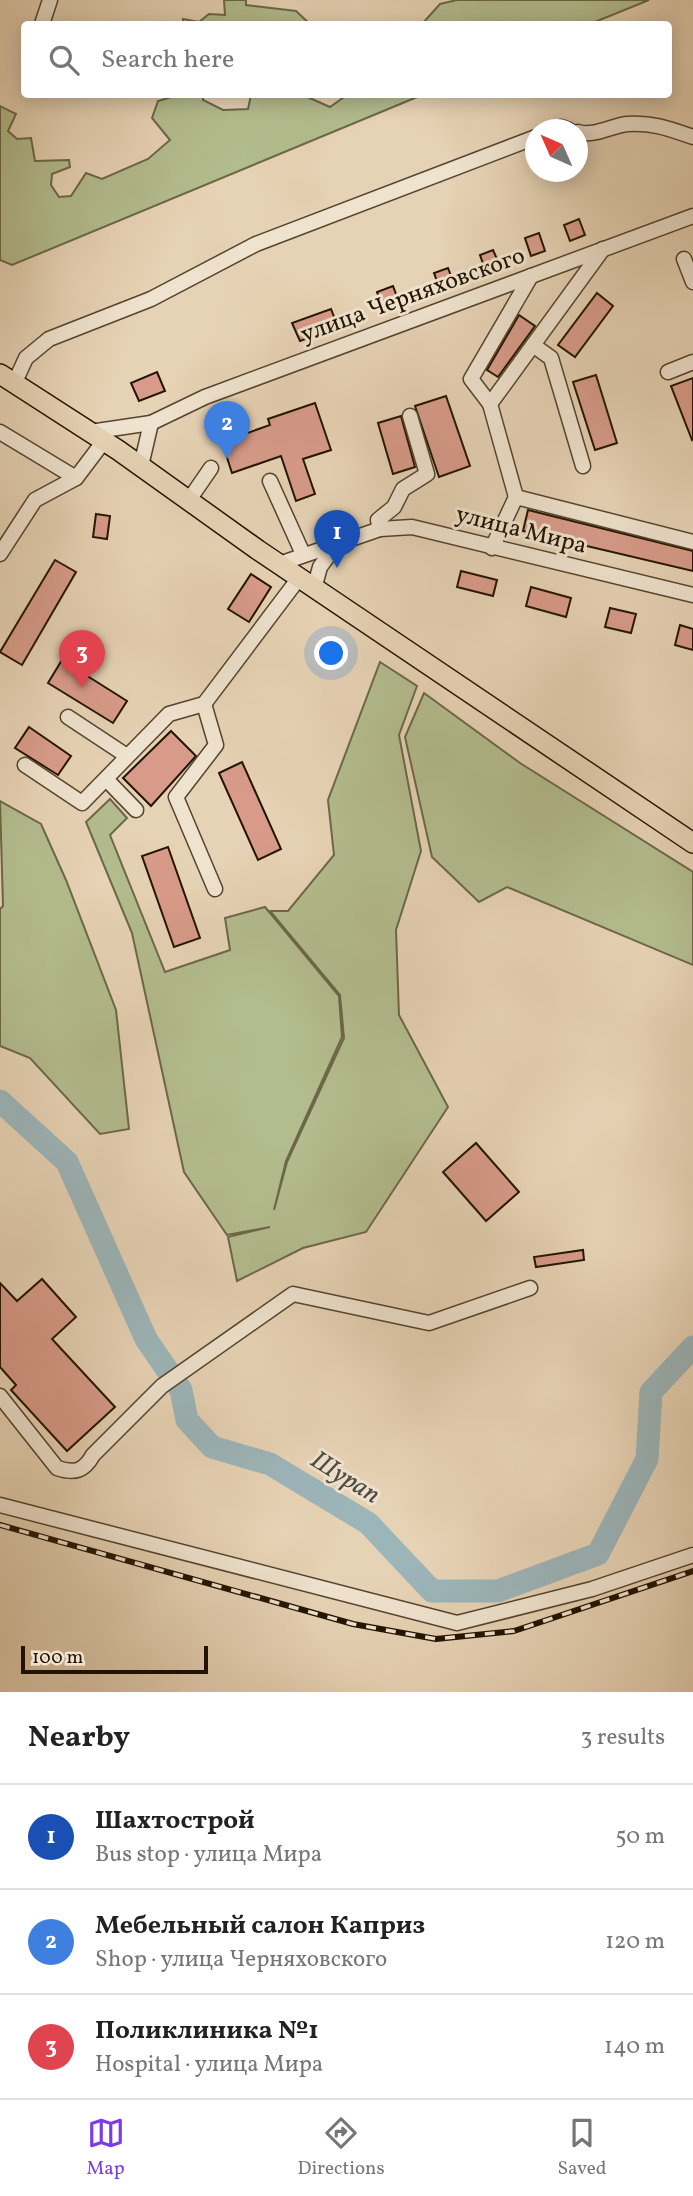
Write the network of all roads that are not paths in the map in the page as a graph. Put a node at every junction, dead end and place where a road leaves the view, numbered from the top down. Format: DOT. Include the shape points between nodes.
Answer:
graph roads {
  1 [pos="50,0"];
  2 [pos="43,21"];
  3 [pos="588,133"];
  4 [pos="693,136"];
  5 [pos="525,141"];
  6 [pos="693,216"];
  7 [pos="603,249"];
  8 [pos="684,259"];
  9 [pos="531,276"];
  10 [pos="693,282"];
  11 [pos="533,345"];
  12 [pos="693,362"];
  13 [pos="668,372"];
  14 [pos="7,379"];
  15 [pos="490,404"];
  16 [pos="410,416"];
  17 [pos="151,423"];
  18 [pos="0,432"];
  19 [pos="97,437"];
  20 [pos="141,466"];
  21 [pos="583,466"];
  22 [pos="211,468"];
  23 [pos="76,478"];
  24 [pos="270,481"];
  25 [pos="516,497"];
  26 [pos="189,500"];
  27 [pos="380,528"];
  28 [pos="339,541"];
  29 [pos="693,542"];
  30 [pos="492,548"];
  31 [pos="0,554"];
  32 [pos="303,554"];
  33 [pos="279,564"];
  34 [pos="307,583"];
  35 [pos="693,595"];
  36 [pos="204,704"];
  37 [pos="68,717"];
  38 [pos="127,756"];
  39 [pos="25,765"];
  40 [pos="106,779"];
  41 [pos="136,810"];
  42 [pos="693,843"];
  43 [pos="215,889"];
  44 [pos="530,1288"];
  45 [pos="0,1396"];
  46 [pos="0,1505"];
  47 [pos="693,1555"];
  1 -- 2 [label="street"];
  3 -- 4 [label="street" via="625,124 655,123"];
  5 -- 14 [label="street" via="256,244 151,299 49,339"];
  6 -- 7 [label="street, улица Черняховского"];
  7 -- 9 [label="street, улица Черняховского"];
  7 -- 11 [label="street"];
  8 -- 10 [label="street"];
  9 -- 15 [label="street" via="471,379"];
  9 -- 17 [label="street, улица Черняховского" via="205,397"];
  11 -- 15 [label="street"];
  11 -- 21 [label="street" via="551,358"];
  12 -- 13 [label="street"];
  14 -- 19 [label="main road"];
  15 -- 25 [label="street"];
  16 -- 27 [label="street" via="427,474 404,489 394,507 378,520"];
  17 -- 19 [label="street, улица Черняховского"];
  17 -- 20 [label="street"];
  18 -- 23 [label="street"];
  19 -- 20 [label="main road"];
  19 -- 23 [label="street"];
  20 -- 26 [label="main road"];
  22 -- 26 [label="street"];
  23 -- 31 [label="street" via="35,500"];
  24 -- 32 [label="street"];
  25 -- 29 [label="street"];
  25 -- 30 [label="street"];
  26 -- 33 [label="main road"];
  27 -- 28 [label="street, улица Мира"];
  27 -- 30 [label="street, улица Мира" via="412,527"];
  28 -- 32 [label="street, улица Мира"];
  28 -- 34 [label="street"];
  30 -- 35 [label="street, улица Мира"];
  32 -- 33 [label="street, улица Мира"];
  33 -- 34 [label="main road"];
  34 -- 36 [label="street"];
  34 -- 42 [label="main road"];
  36 -- 38 [label="street" via="169,715"];
  36 -- 43 [label="street" via="216,746 177,797"];
  37 -- 38 [label="street"];
  38 -- 40 [label="street"];
  39 -- 40 [label="street" via="82,803"];
  40 -- 41 [label="street"];
  44 -- 45 [label="street" via="429,1322 293,1294 162,1386 86,1467 71,1472 57,1468"];
  46 -- 47 [label="street" via="457,1623 592,1590"];
}
